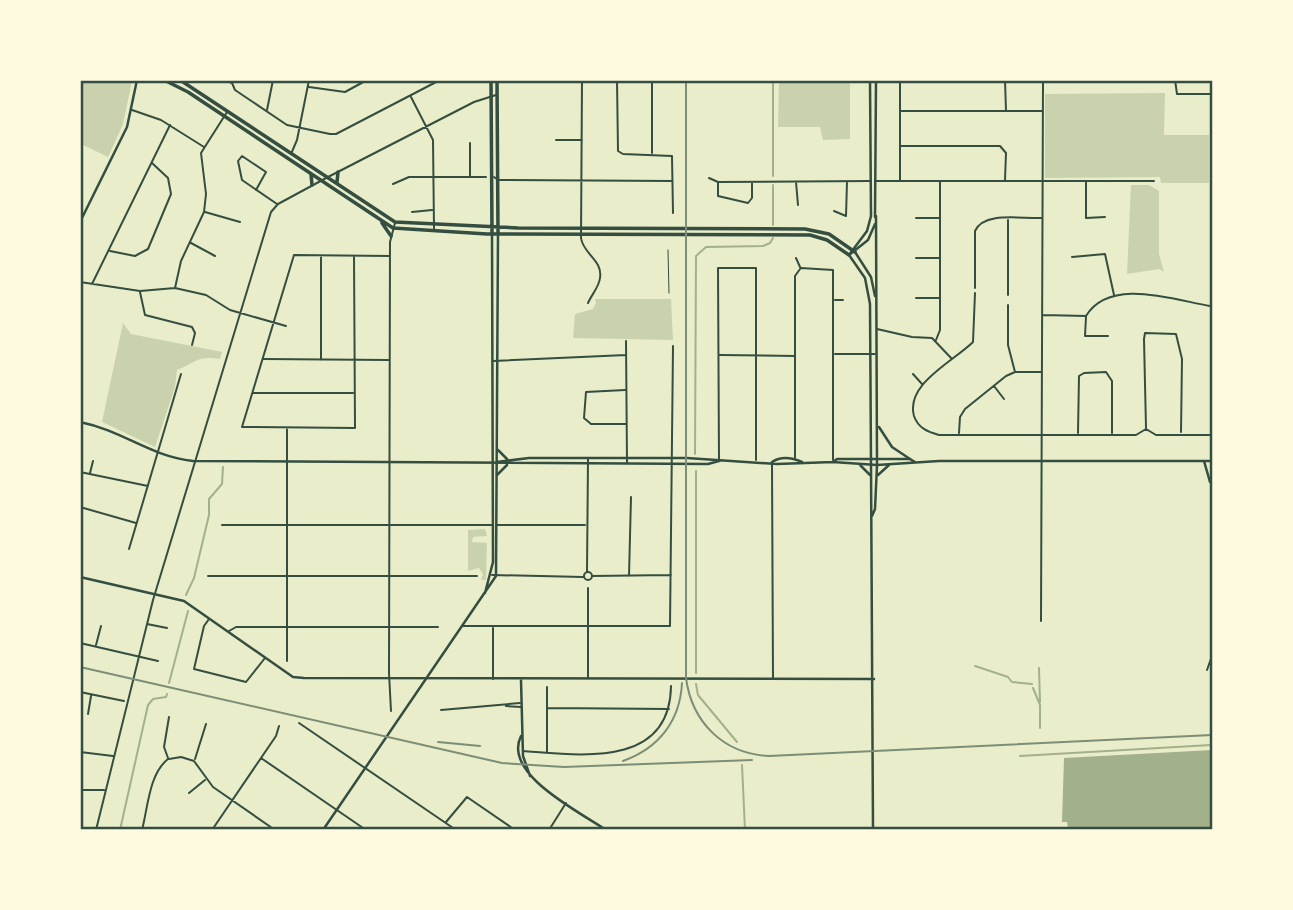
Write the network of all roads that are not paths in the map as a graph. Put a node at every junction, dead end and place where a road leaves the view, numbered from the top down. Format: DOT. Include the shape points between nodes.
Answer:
graph roads {
  1 [pos="136,80"];
  2 [pos="164,80"];
  3 [pos="180,80"];
  4 [pos="223,80"];
  5 [pos="273,80"];
  6 [pos="309,80"];
  7 [pos="367,80"];
  8 [pos="440,80"];
  9 [pos="491,80"];
  10 [pos="497,80"];
  11 [pos="582,80"];
  12 [pos="617,80"];
  13 [pos="652,80"];
  14 [pos="870,80"];
  15 [pos="876,80"];
  16 [pos="900,80"];
  17 [pos="1005,80"];
  18 [pos="1042,80"];
  19 [pos="1175,80"];
  20 [pos="1212,80"];
  21 [pos="234,82"];
  22 [pos="308,86"];
  23 [pos="1212,94"];
  24 [pos="494,95"];
  25 [pos="411,96"];
  26 [pos="131,109"];
  27 [pos="228,111"];
  28 [pos="900,111"];
  29 [pos="1006,111"];
  30 [pos="1042,111"];
  31 [pos="267,112"];
  32 [pos="224,116"];
  33 [pos="170,125"];
  34 [pos="427,127"];
  35 [pos="299,128"];
  36 [pos="556,140"];
  37 [pos="582,140"];
  38 [pos="470,143"];
  39 [pos="204,146"];
  40 [pos="901,146"];
  41 [pos="652,154"];
  42 [pos="290,156"];
  43 [pos="152,163"];
  44 [pos="310,172"];
  45 [pos="338,172"];
  46 [pos="493,176"];
  47 [pos="328,177"];
  48 [pos="434,177"];
  49 [pos="470,177"];
  50 [pos="486,177"];
  51 [pos="709,178"];
  52 [pos="322,180"];
  53 [pos="498,180"];
  54 [pos="900,180"];
  55 [pos="1212,180"];
  56 [pos="581,181"];
  57 [pos="673,181"];
  58 [pos="796,181"];
  59 [pos="848,181"];
  60 [pos="870,181"];
  61 [pos="876,181"];
  62 [pos="940,181"];
  63 [pos="1005,181"];
  64 [pos="1042,181"];
  65 [pos="1086,181"];
  66 [pos="1154,181"];
  67 [pos="718,182"];
  68 [pos="752,182"];
  69 [pos="338,184"];
  70 [pos="393,184"];
  71 [pos="312,185"];
  72 [pos="256,190"];
  73 [pos="278,204"];
  74 [pos="798,205"];
  75 [pos="434,210"];
  76 [pos="834,211"];
  77 [pos="204,212"];
  78 [pos="412,212"];
  79 [pos="673,213"];
  80 [pos="876,216"];
  81 [pos="1105,217"];
  82 [pos="916,218"];
  83 [pos="940,218"];
  84 [pos="1042,218"];
  85 [pos="1008,219"];
  86 [pos="380,221"];
  87 [pos="80,222"];
  88 [pos="240,222"];
  89 [pos="396,222"];
  90 [pos="434,224"];
  91 [pos="492,227"];
  92 [pos="498,227"];
  93 [pos="393,228"];
  94 [pos="433,231"];
  95 [pos="581,231"];
  96 [pos="694,231"];
  97 [pos="492,234"];
  98 [pos="498,234"];
  99 [pos="391,236"];
  100 [pos="190,242"];
  101 [pos="109,250"];
  102 [pos="668,250"];
  103 [pos="853,250"];
  104 [pos="1212,250"];
  105 [pos="849,255"];
  106 [pos="215,256"];
  107 [pos="321,256"];
  108 [pos="354,256"];
  109 [pos="390,256"];
  110 [pos="1072,257"];
  111 [pos="796,258"];
  112 [pos="916,258"];
  113 [pos="940,258"];
  114 [pos="801,268"];
  115 [pos="80,282"];
  116 [pos="92,285"];
  117 [pos="1212,286"];
  118 [pos="175,288"];
  119 [pos="975,288"];
  120 [pos="140,291"];
  121 [pos="669,293"];
  122 [pos="975,293"];
  123 [pos="1008,295"];
  124 [pos="1114,296"];
  125 [pos="916,298"];
  126 [pos="941,298"];
  127 [pos="834,300"];
  128 [pos="843,300"];
  129 [pos="588,303"];
  130 [pos="876,305"];
  131 [pos="1008,305"];
  132 [pos="1212,306"];
  133 [pos="238,313"];
  134 [pos="1042,315"];
  135 [pos="1086,316"];
  136 [pos="273,323"];
  137 [pos="286,326"];
  138 [pos="870,329"];
  139 [pos="876,329"];
  140 [pos="1213,330"];
  141 [pos="1108,336"];
  142 [pos="936,340"];
  143 [pos="626,341"];
  144 [pos="192,345"];
  145 [pos="673,346"];
  146 [pos="834,354"];
  147 [pos="870,354"];
  148 [pos="876,354"];
  149 [pos="626,355"];
  150 [pos="719,355"];
  151 [pos="757,355"];
  152 [pos="796,356"];
  153 [pos="263,359"];
  154 [pos="321,360"];
  155 [pos="355,360"];
  156 [pos="389,360"];
  157 [pos="953,360"];
  158 [pos="492,361"];
  159 [pos="498,361"];
  160 [pos="1015,372"];
  161 [pos="1042,372"];
  162 [pos="181,374"];
  163 [pos="913,374"];
  164 [pos="922,385"];
  165 [pos="994,385"];
  166 [pos="626,390"];
  167 [pos="252,393"];
  168 [pos="354,393"];
  169 [pos="1004,399"];
  170 [pos="80,422"];
  171 [pos="878,423"];
  172 [pos="626,424"];
  173 [pos="287,427"];
  174 [pos="1146,429"];
  175 [pos="1042,434"];
  176 [pos="1078,434"];
  177 [pos="1181,434"];
  178 [pos="959,435"];
  179 [pos="1112,435"];
  180 [pos="1213,435"];
  181 [pos="498,450"];
  182 [pos="159,454"];
  183 [pos="541,458"];
  184 [pos="588,458"];
  185 [pos="627,458"];
  186 [pos="673,458"];
  187 [pos="794,458"];
  188 [pos="910,458"];
  189 [pos="871,459"];
  190 [pos="877,459"];
  191 [pos="93,461"];
  192 [pos="193,461"];
  193 [pos="288,461"];
  194 [pos="508,461"];
  195 [pos="719,461"];
  196 [pos="756,461"];
  197 [pos="833,461"];
  198 [pos="1042,461"];
  199 [pos="1204,461"];
  200 [pos="1213,461"];
  201 [pos="388,462"];
  202 [pos="492,462"];
  203 [pos="497,462"];
  204 [pos="772,462"];
  205 [pos="802,462"];
  206 [pos="915,462"];
  207 [pos="541,463"];
  208 [pos="626,464"];
  209 [pos="671,464"];
  210 [pos="587,465"];
  211 [pos="860,465"];
  212 [pos="871,465"];
  213 [pos="877,465"];
  214 [pos="890,465"];
  215 [pos="80,472"];
  216 [pos="90,474"];
  217 [pos="497,475"];
  218 [pos="870,476"];
  219 [pos="876,477"];
  220 [pos="1212,480"];
  221 [pos="149,486"];
  222 [pos="631,497"];
  223 [pos="80,507"];
  224 [pos="872,516"];
  225 [pos="136,523"];
  226 [pos="288,524"];
  227 [pos="389,524"];
  228 [pos="222,525"];
  229 [pos="495,525"];
  230 [pos="586,525"];
  231 [pos="128,549"];
  232 [pos="587,572"];
  233 [pos="389,575"];
  234 [pos="491,575"];
  235 [pos="671,575"];
  236 [pos="208,576"];
  237 [pos="287,576"];
  238 [pos="477,576"];
  239 [pos="496,576"];
  240 [pos="583,576"];
  241 [pos="592,576"];
  242 [pos="629,576"];
  243 [pos="80,577"];
  244 [pos="588,588"];
  245 [pos="485,593"];
  246 [pos="154,594"];
  247 [pos="210,619"];
  248 [pos="1041,619"];
  249 [pos="146,624"];
  250 [pos="101,626"];
  251 [pos="463,626"];
  252 [pos="288,627"];
  253 [pos="389,627"];
  254 [pos="438,627"];
  255 [pos="493,627"];
  256 [pos="588,627"];
  257 [pos="167,628"];
  258 [pos="229,631"];
  259 [pos="80,643"];
  260 [pos="96,646"];
  261 [pos="138,654"];
  262 [pos="265,658"];
  263 [pos="158,661"];
  264 [pos="287,661"];
  265 [pos="1207,670"];
  266 [pos="389,678"];
  267 [pos="427,678"];
  268 [pos="493,678"];
  269 [pos="521,678"];
  270 [pos="588,678"];
  271 [pos="772,678"];
  272 [pos="874,678"];
  273 [pos="671,686"];
  274 [pos="547,687"];
  275 [pos="80,692"];
  276 [pos="92,695"];
  277 [pos="125,702"];
  278 [pos="521,705"];
  279 [pos="547,708"];
  280 [pos="669,709"];
  281 [pos="441,710"];
  282 [pos="391,711"];
  283 [pos="88,714"];
  284 [pos="169,717"];
  285 [pos="299,723"];
  286 [pos="206,724"];
  287 [pos="279,726"];
  288 [pos="521,736"];
  289 [pos="522,751"];
  290 [pos="80,752"];
  291 [pos="547,752"];
  292 [pos="113,756"];
  293 [pos="261,758"];
  294 [pos="169,759"];
  295 [pos="194,761"];
  296 [pos="523,765"];
  297 [pos="365,768"];
  298 [pos="206,780"];
  299 [pos="80,790"];
  300 [pos="105,790"];
  301 [pos="189,793"];
  302 [pos="232,800"];
  303 [pos="566,803"];
  304 [pos="337,810"];
  305 [pos="445,822"];
  306 [pos="143,828"];
  307 [pos="96,830"];
  308 [pos="152,830"];
  309 [pos="212,830"];
  310 [pos="275,830"];
  311 [pos="323,830"];
  312 [pos="366,830"];
  313 [pos="456,830"];
  314 [pos="514,830"];
  315 [pos="549,830"];
  316 [pos="606,830"];
  317 [pos="873,830"];
  1 -- 26 [label="street"];
  2 -- 32 [label="main road"];
  3 -- 27 [label="main road"];
  4 -- 21 [label="street"];
  5 -- 31 [label="street"];
  6 -- 22 [label="street"];
  7 -- 22 [label="street" via="345,92"];
  8 -- 25 [label="street"];
  9 -- 24 [label="main road"];
  10 -- 24 [label="main road"];
  11 -- 37 [label="street"];
  12 -- 41 [label="street" via="618,151"];
  13 -- 41 [label="street"];
  14 -- 60 [label="street"];
  15 -- 61 [label="street"];
  16 -- 28 [label="street"];
  17 -- 29 [label="street"];
  18 -- 30 [label="street"];
  19 -- 23 [label="street" via="1177,94"];
  20 -- 23 [label="street"];
  21 -- 31 [label="street" via="235,90"];
  22 -- 35 [label="street"];
  23 -- 55 [label="street"];
  24 -- 34 [label="street"];
  24 -- 46 [label="main road"];
  24 -- 53 [label="main road"];
  25 -- 34 [label="street"];
  25 -- 35 [label="street" via="336,134"];
  26 -- 33 [label="street"];
  26 -- 87 [label="street" via="124,134"];
  27 -- 32 [label="street"];
  27 -- 42 [label="main road"];
  28 -- 29 [label="street"];
  28 -- 40 [label="street"];
  29 -- 30 [label="street"];
  30 -- 64 [label="street"];
  31 -- 35 [label="street"];
  32 -- 39 [label="street"];
  32 -- 42 [label="main road"];
  33 -- 39 [label="street"];
  33 -- 43 [label="street"];
  34 -- 45 [label="street"];
  34 -- 48 [label="street" via="434,147"];
  35 -- 42 [label="street"];
  36 -- 37 [label="street"];
  37 -- 56 [label="street"];
  38 -- 49 [label="street"];
  39 -- 77 [label="street"];
  40 -- 54 [label="street"];
  40 -- 63 [label="street" via="999,146 1006,153"];
  41 -- 57 [label="street" via="672,156"];
  42 -- 44 [label="main road"];
  42 -- 47 [label="main road"];
  43 -- 101 [label="street"];
  43 -- 101 [label="street" via="168,178 171,194 148,249 135,256"];
  44 -- 52 [label="main road"];
  44 -- 71 [label="main road"];
  45 -- 47 [label="street"];
  45 -- 69 [label="main road"];
  46 -- 53 [label="street"];
  46 -- 91 [label="main road"];
  47 -- 52 [label="street"];
  47 -- 69 [label="main road"];
  48 -- 49 [label="street"];
  48 -- 70 [label="street" via="409,177"];
  48 -- 75 [label="street"];
  49 -- 50 [label="street"];
  51 -- 67 [label="street"];
  52 -- 71 [label="street"];
  52 -- 86 [label="main road"];
  53 -- 56 [label="street"];
  53 -- 92 [label="main road"];
  54 -- 61 [label="street"];
  54 -- 62 [label="street"];
  55 -- 104 [label="street"];
  56 -- 57 [label="street"];
  56 -- 95 [label="street"];
  57 -- 79 [label="street"];
  58 -- 59 [label="street"];
  58 -- 68 [label="street"];
  58 -- 74 [label="street"];
  59 -- 60 [label="street"];
  59 -- 76 [label="street" via="846,216"];
  60 -- 61 [label="street"];
  60 -- 103 [label="street" via="867,232"];
  61 -- 80 [label="street"];
  62 -- 63 [label="street"];
  62 -- 83 [label="street"];
  63 -- 64 [label="street"];
  64 -- 65 [label="street"];
  64 -- 84 [label="street"];
  65 -- 66 [label="street"];
  65 -- 81 [label="street" via="1086,218"];
  67 -- 68 [label="street"];
  67 -- 68 [label="street" via="718,196 748,203"];
  69 -- 89 [label="main road"];
  71 -- 73 [label="street"];
  72 -- 72 [label="street" via="242,180 241,156 266,172"];
  72 -- 73 [label="street"];
  73 -- 133 [label="street" via="267,219"];
  75 -- 78 [label="street"];
  75 -- 90 [label="street"];
  77 -- 88 [label="street"];
  77 -- 100 [label="street"];
  80 -- 103 [label="street" via="872,233"];
  80 -- 130 [label="street"];
  82 -- 83 [label="street"];
  83 -- 113 [label="street"];
  84 -- 85 [label="street"];
  84 -- 134 [label="street"];
  85 -- 119 [label="street" via="986,220 977,227"];
  85 -- 123 [label="street"];
  86 -- 93 [label="main road"];
  86 -- 99 [label="main road"];
  89 -- 90 [label="main road"];
  89 -- 93 [label="street"];
  90 -- 91 [label="main road"];
  90 -- 94 [label="street"];
  91 -- 92 [label="main road"];
  91 -- 97 [label="main road"];
  92 -- 95 [label="main road"];
  92 -- 98 [label="main road"];
  93 -- 94 [label="main road"];
  93 -- 99 [label="street"];
  94 -- 97 [label="main road"];
  95 -- 96 [label="main road"];
  95 -- 98 [label="main road"];
  95 -- 129 [label="street" via="582,246 600,272"];
  96 -- 103 [label="main road" via="805,229 829,234"];
  96 -- 105 [label="main road" via="810,235"];
  97 -- 98 [label="main road"];
  97 -- 158 [label="street"];
  98 -- 159 [label="street"];
  99 -- 109 [label="street"];
  100 -- 106 [label="street"];
  100 -- 118 [label="street"];
  101 -- 116 [label="street"];
  102 -- 121 [label="lane"];
  103 -- 105 [label="street"];
  103 -- 130 [label="street" via="871,277"];
  104 -- 117 [label="street"];
  105 -- 138 [label="street" via="868,288"];
  107 -- 108 [label="street"];
  107 -- 136 [label="street" via="294,255"];
  107 -- 154 [label="street"];
  108 -- 109 [label="street"];
  108 -- 155 [label="street"];
  109 -- 156 [label="street"];
  110 -- 124 [label="street" via="1105,254"];
  111 -- 114 [label="street"];
  112 -- 113 [label="street"];
  113 -- 126 [label="street"];
  114 -- 127 [label="street" via="833,270"];
  114 -- 152 [label="street" via="795,276"];
  115 -- 116 [label="street"];
  116 -- 120 [label="street"];
  117 -- 132 [label="street"];
  118 -- 120 [label="street"];
  118 -- 133 [label="street" via="206,295"];
  120 -- 144 [label="street" via="145,315 192,327"];
  122 -- 157 [label="street" via="974,339"];
  124 -- 132 [label="street" via="1171,296"];
  124 -- 135 [label="street" via="1101,298"];
  125 -- 126 [label="street"];
  126 -- 142 [label="street"];
  127 -- 128 [label="street"];
  127 -- 146 [label="street"];
  130 -- 139 [label="street"];
  131 -- 160 [label="street" via="1008,345"];
  132 -- 140 [label="street"];
  133 -- 136 [label="street"];
  133 -- 192 [label="street"];
  134 -- 135 [label="street"];
  134 -- 161 [label="street"];
  135 -- 141 [label="street" via="1085,336"];
  136 -- 137 [label="street"];
  136 -- 153 [label="street"];
  138 -- 139 [label="street"];
  138 -- 147 [label="street"];
  139 -- 142 [label="street"];
  139 -- 148 [label="street"];
  142 -- 157 [label="street"];
  143 -- 149 [label="street"];
  145 -- 186 [label="street"];
  146 -- 147 [label="street"];
  146 -- 197 [label="street"];
  147 -- 148 [label="street"];
  147 -- 189 [label="street"];
  148 -- 171 [label="street"];
  149 -- 159 [label="street"];
  149 -- 166 [label="street"];
  150 -- 151 [label="street"];
  150 -- 151 [label="street" via="718,268 756,268"];
  150 -- 195 [label="street"];
  151 -- 152 [label="street"];
  151 -- 196 [label="street"];
  152 -- 187 [label="street"];
  153 -- 154 [label="street"];
  153 -- 167 [label="street"];
  154 -- 155 [label="street"];
  155 -- 156 [label="street"];
  155 -- 168 [label="street"];
  156 -- 201 [label="street"];
  157 -- 164 [label="street"];
  158 -- 159 [label="street"];
  158 -- 202 [label="street"];
  159 -- 181 [label="street"];
  160 -- 161 [label="street"];
  160 -- 165 [label="street"];
  161 -- 175 [label="street"];
  162 -- 182 [label="street"];
  163 -- 164 [label="street"];
  164 -- 178 [label="street" via="912,405 916,421 927,432"];
  165 -- 169 [label="street"];
  165 -- 178 [label="street" via="965,409"];
  166 -- 172 [label="street"];
  166 -- 172 [label="street" via="586,392 584,418 591,424"];
  167 -- 168 [label="street"];
  167 -- 173 [label="street" via="242,427"];
  168 -- 173 [label="street" via="355,428"];
  170 -- 182 [label="street" via="119,432"];
  171 -- 188 [label="street" via="886,440"];
  171 -- 190 [label="street"];
  172 -- 185 [label="street"];
  173 -- 193 [label="street"];
  174 -- 177 [label="street" via="1156,435"];
  174 -- 177 [label="street" via="1145,333 1176,334 1182,359"];
  174 -- 179 [label="street" via="1136,435"];
  175 -- 176 [label="street"];
  175 -- 178 [label="street"];
  175 -- 198 [label="street"];
  176 -- 179 [label="street"];
  176 -- 179 [label="street" via="1079,376 1106,372 1112,381"];
  177 -- 180 [label="street"];
  181 -- 194 [label="street"];
  181 -- 203 [label="street"];
  182 -- 192 [label="street"];
  182 -- 221 [label="street"];
  183 -- 184 [label="street"];
  183 -- 194 [label="street"];
  183 -- 207 [label="street"];
  184 -- 185 [label="street"];
  184 -- 210 [label="street"];
  185 -- 186 [label="street"];
  185 -- 208 [label="street"];
  186 -- 195 [label="street"];
  186 -- 209 [label="street"];
  187 -- 204 [label="street"];
  187 -- 205 [label="street"];
  188 -- 190 [label="street"];
  188 -- 206 [label="street"];
  189 -- 190 [label="street"];
  189 -- 197 [label="street"];
  189 -- 212 [label="street"];
  190 -- 213 [label="street"];
  191 -- 216 [label="street"];
  192 -- 193 [label="street"];
  192 -- 246 [label="street"];
  193 -- 201 [label="street"];
  193 -- 226 [label="street"];
  194 -- 203 [label="street"];
  194 -- 207 [label="street"];
  194 -- 217 [label="street"];
  195 -- 196 [label="street"];
  195 -- 209 [label="street"];
  196 -- 204 [label="street"];
  197 -- 205 [label="street"];
  197 -- 211 [label="street"];
  198 -- 199 [label="street"];
  198 -- 206 [label="street"];
  198 -- 248 [label="street"];
  199 -- 200 [label="street"];
  199 -- 220 [label="street"];
  201 -- 202 [label="street"];
  201 -- 227 [label="street"];
  202 -- 203 [label="street"];
  202 -- 229 [label="street"];
  203 -- 217 [label="street"];
  204 -- 205 [label="street"];
  204 -- 271 [label="street"];
  206 -- 214 [label="street"];
  207 -- 210 [label="street"];
  208 -- 209 [label="street"];
  208 -- 210 [label="street"];
  209 -- 235 [label="street"];
  210 -- 230 [label="street"];
  211 -- 212 [label="street"];
  211 -- 218 [label="street"];
  212 -- 213 [label="street"];
  212 -- 218 [label="street"];
  213 -- 214 [label="street"];
  213 -- 219 [label="street"];
  214 -- 219 [label="street"];
  215 -- 216 [label="street"];
  216 -- 221 [label="street"];
  217 -- 229 [label="street"];
  218 -- 224 [label="street"];
  219 -- 224 [label="street"];
  220 -- 265 [label="street" via="1212,656"];
  221 -- 225 [label="street"];
  222 -- 242 [label="street"];
  223 -- 225 [label="street"];
  224 -- 272 [label="street"];
  225 -- 231 [label="street"];
  226 -- 227 [label="street"];
  226 -- 228 [label="street"];
  226 -- 237 [label="street"];
  227 -- 229 [label="street"];
  227 -- 233 [label="street"];
  229 -- 230 [label="street"];
  229 -- 234 [label="street"];
  229 -- 239 [label="street"];
  230 -- 232 [label="street"];
  232 -- 240 [label="street"];
  232 -- 241 [label="street"];
  233 -- 237 [label="street"];
  233 -- 238 [label="street"];
  233 -- 253 [label="street"];
  234 -- 239 [label="street"];
  234 -- 245 [label="street"];
  235 -- 242 [label="street"];
  235 -- 256 [label="street" via="670,626"];
  236 -- 237 [label="street"];
  237 -- 252 [label="street"];
  239 -- 240 [label="street"];
  239 -- 245 [label="street"];
  240 -- 241 [label="street" via="588,580"];
  241 -- 242 [label="street"];
  243 -- 246 [label="street"];
  244 -- 256 [label="street"];
  245 -- 251 [label="street"];
  246 -- 247 [label="street" via="184,601"];
  246 -- 249 [label="street"];
  247 -- 258 [label="street"];
  247 -- 262 [label="street" via="204,626 194,668 246,682"];
  249 -- 257 [label="street"];
  249 -- 261 [label="street"];
  250 -- 260 [label="street"];
  251 -- 255 [label="street"];
  251 -- 267 [label="street"];
  252 -- 253 [label="street"];
  252 -- 258 [label="street" via="236,627"];
  252 -- 264 [label="street"];
  253 -- 254 [label="street"];
  253 -- 266 [label="street"];
  255 -- 256 [label="street"];
  255 -- 268 [label="street"];
  256 -- 270 [label="street"];
  258 -- 262 [label="street"];
  259 -- 260 [label="street"];
  260 -- 261 [label="street"];
  261 -- 263 [label="street"];
  261 -- 277 [label="street"];
  262 -- 266 [label="street" via="293,677"];
  266 -- 267 [label="street"];
  266 -- 282 [label="street"];
  267 -- 268 [label="street"];
  267 -- 297 [label="street"];
  268 -- 269 [label="street"];
  269 -- 270 [label="street"];
  269 -- 278 [label="street"];
  270 -- 271 [label="street"];
  271 -- 272 [label="street"];
  272 -- 317 [label="street"];
  273 -- 280 [label="street"];
  274 -- 279 [label="street"];
  275 -- 276 [label="street"];
  276 -- 277 [label="street"];
  276 -- 283 [label="street"];
  277 -- 292 [label="street"];
  278 -- 281 [label="street"];
  278 -- 288 [label="street"];
  279 -- 280 [label="street"];
  279 -- 291 [label="street"];
  280 -- 291 [label="street" via="652,735 623,752"];
  284 -- 294 [label="street" via="164,747"];
  285 -- 297 [label="street"];
  286 -- 295 [label="street"];
  287 -- 293 [label="street"];
  288 -- 289 [label="street"];
  288 -- 296 [label="street"];
  289 -- 291 [label="street"];
  289 -- 296 [label="street"];
  290 -- 292 [label="street"];
  292 -- 300 [label="street"];
  293 -- 302 [label="street"];
  293 -- 304 [label="street"];
  294 -- 295 [label="street"];
  294 -- 306 [label="street" via="155,776"];
  295 -- 298 [label="street"];
  296 -- 303 [label="street" via="530,776"];
  297 -- 304 [label="street"];
  297 -- 305 [label="street"];
  298 -- 301 [label="street"];
  298 -- 302 [label="street"];
  299 -- 300 [label="street"];
  300 -- 307 [label="street"];
  302 -- 309 [label="street"];
  302 -- 310 [label="street"];
  303 -- 315 [label="street"];
  303 -- 316 [label="street"];
  304 -- 311 [label="street"];
  304 -- 312 [label="street"];
  305 -- 313 [label="street"];
  305 -- 314 [label="street" via="463,799 469,798"];
  306 -- 308 [label="street"];
}
